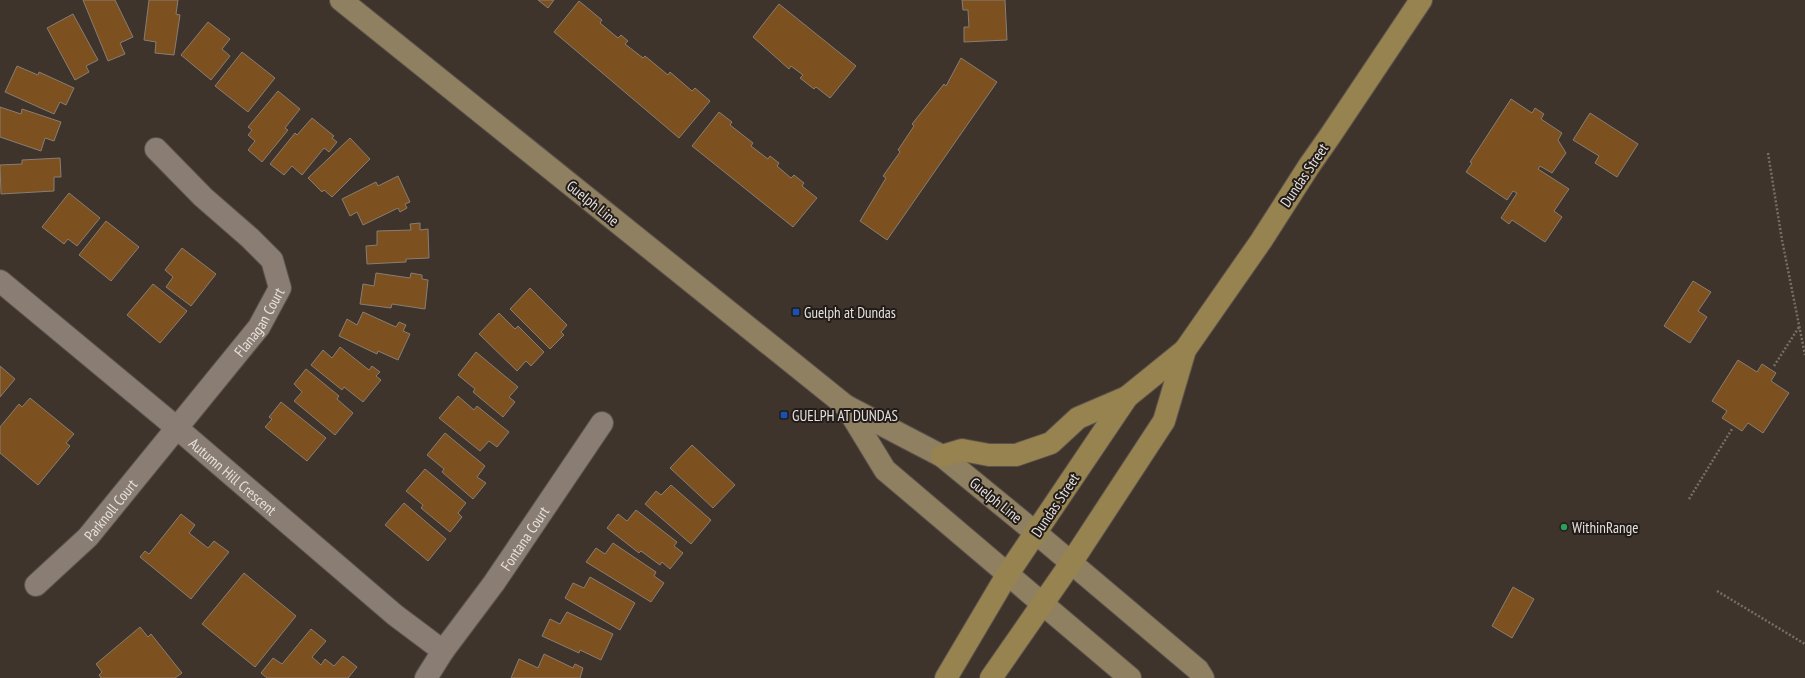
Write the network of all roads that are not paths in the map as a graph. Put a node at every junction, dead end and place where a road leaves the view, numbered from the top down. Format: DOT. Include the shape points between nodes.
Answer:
graph roads {
  1 [pos="341,0"];
  2 [pos="1421,0"];
  3 [pos="156,149"];
  4 [pos="0,281"];
  5 [pos="1185,350"];
  6 [pos="1127,397"];
  7 [pos="846,406"];
  8 [pos="602,423"];
  9 [pos="177,428"];
  10 [pos="942,456"];
  11 [pos="1036,533"];
  12 [pos="1071,563"];
  13 [pos="1007,575"];
  14 [pos="36,585"];
  15 [pos="1042,605"];
  16 [pos="443,652"];
  17 [pos="426,678"];
  18 [pos="946,678"];
  19 [pos="991,678"];
  20 [pos="1130,678"];
  21 [pos="1203,678"];
  1 -- 7 [label="main road, Guelph Line"];
  2 -- 5 [label="main road, Dundas Street" via="1308,166 1261,241"];
  3 -- 9 [label="street, Flanagan Court" via="203,197 272,260 280,288 259,327"];
  4 -- 9 [label="street, Autumn Hill Crescent"];
  5 -- 6 [label="main road, Dundas Street"];
  5 -- 12 [label="main road, Dundas Street" via="1164,421"];
  6 -- 10 [label="main road" via="1078,418 1051,443 1016,455 989,455 962,450"];
  6 -- 11 [label="main road, Dundas Street"];
  7 -- 10 [label="main road, Guelph Line"];
  7 -- 13 [label="main road, Guelph Line" via="885,470"];
  8 -- 16 [label="street, Fontana Court" via="494,583"];
  9 -- 14 [label="street, Parknoll Court" via="88,537"];
  9 -- 16 [label="street, Autumn Hill Crescent" via="394,614"];
  10 -- 11 [label="main road, Guelph Line"];
  11 -- 12 [label="main road, Guelph Line"];
  11 -- 13 [label="main road, Dundas Street"];
  12 -- 15 [label="main road, Dundas Street"];
  12 -- 21 [label="main road, Guelph Line" via="1198,670"];
  13 -- 15 [label="main road, Guelph Line"];
  13 -- 18 [label="main road, Dundas Street"];
  15 -- 19 [label="main road, Dundas Street"];
  15 -- 20 [label="main road, Guelph Line"];
  16 -- 17 [label="street"];
}
